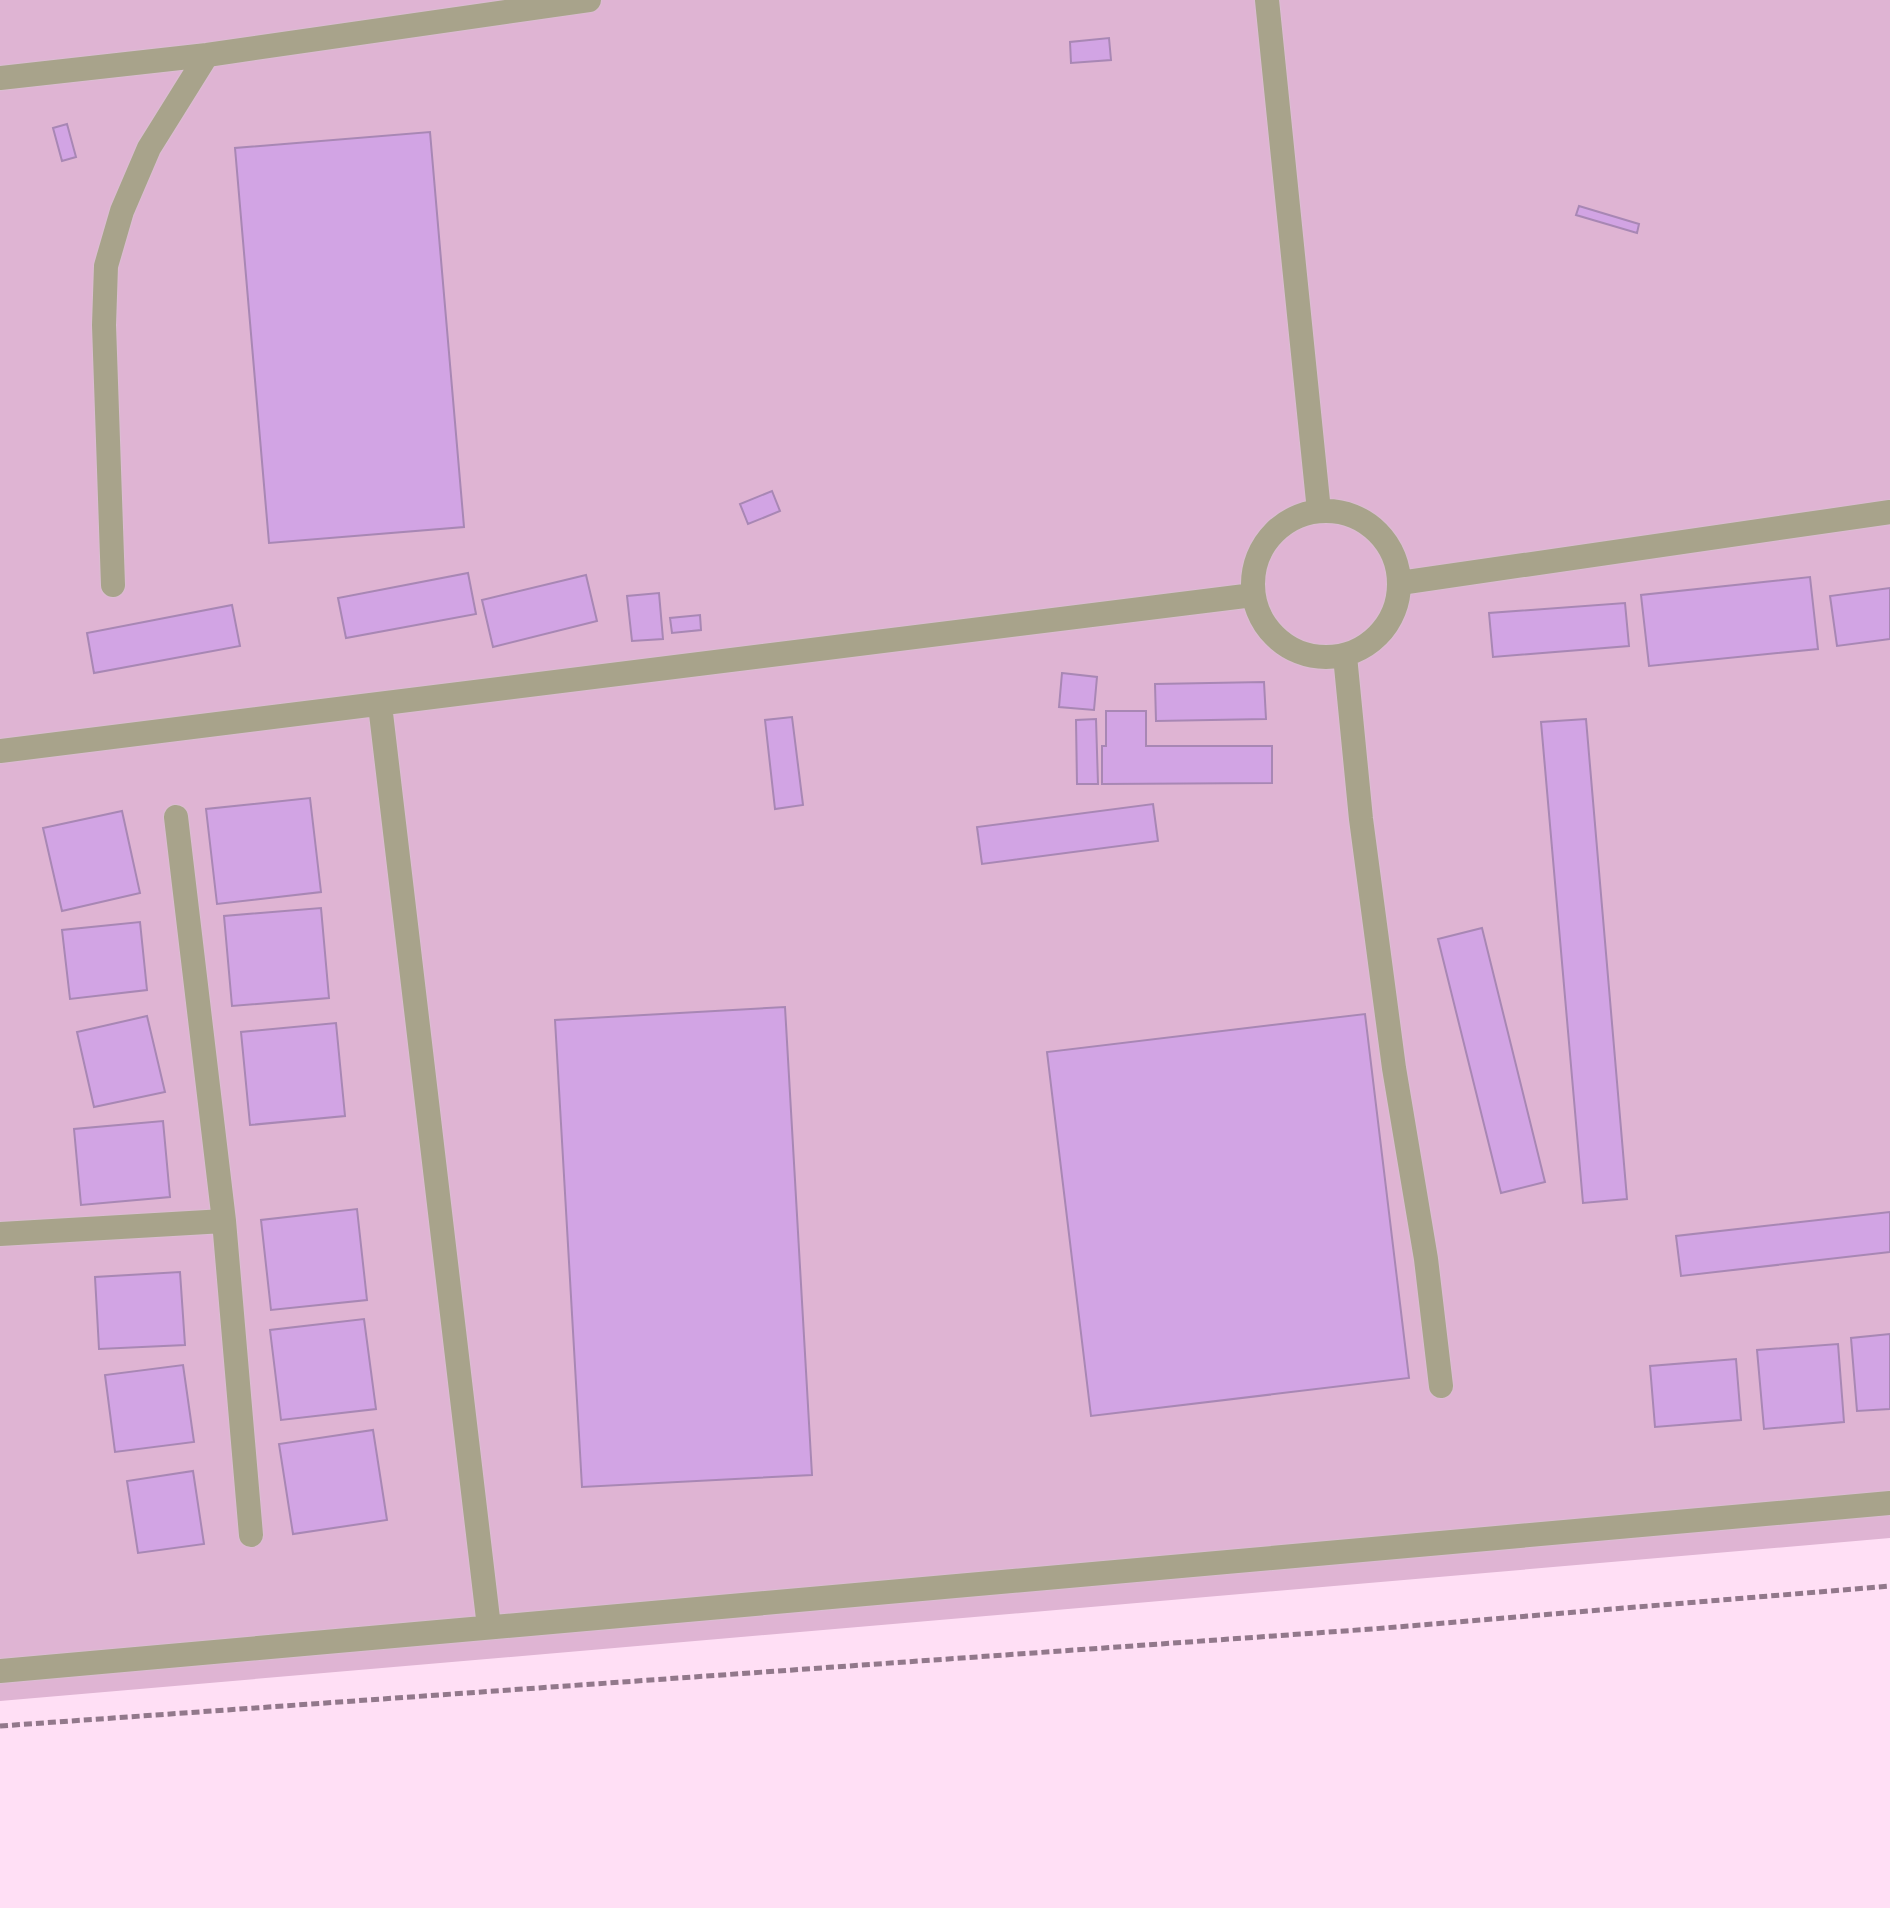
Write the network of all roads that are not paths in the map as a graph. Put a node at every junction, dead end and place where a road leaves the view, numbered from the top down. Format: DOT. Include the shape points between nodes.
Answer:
graph roads {
  1 [pos="589,0"];
  2 [pos="1267,0"];
  3 [pos="207,55"];
  4 [pos="0,78"];
  5 [pos="1319,511"];
  6 [pos="1890,512"];
  7 [pos="1400,583"];
  8 [pos="113,585"];
  9 [pos="1253,595"];
  10 [pos="1345,656"];
  11 [pos="380,705"];
  12 [pos="0,751"];
  13 [pos="176,817"];
  14 [pos="224,1221"];
  15 [pos="0,1234"];
  16 [pos="1441,1386"];
  17 [pos="1890,1503"];
  18 [pos="251,1535"];
  19 [pos="489,1627"];
  20 [pos="0,1671"];
  1 -- 3 [label="street"];
  2 -- 5 [label="street"];
  3 -- 4 [label="street"];
  3 -- 8 [label="street" via="149,148 106,266"];
  5 -- 7 [label="street" via="1365,522 1383,538"];
  5 -- 9 [label="street" via="1276,530 1254,571"];
  6 -- 7 [label="street"];
  7 -- 10 [label="street" via="1385,629"];
  9 -- 10 [label="street" via="1261,618 1286,645 1320,658"];
  9 -- 11 [label="street"];
  10 -- 16 [label="street" via="1365,850"];
  11 -- 12 [label="street"];
  11 -- 19 [label="street"];
  13 -- 14 [label="street"];
  14 -- 15 [label="street"];
  14 -- 18 [label="street"];
  17 -- 19 [label="street"];
  19 -- 20 [label="street"];
}
